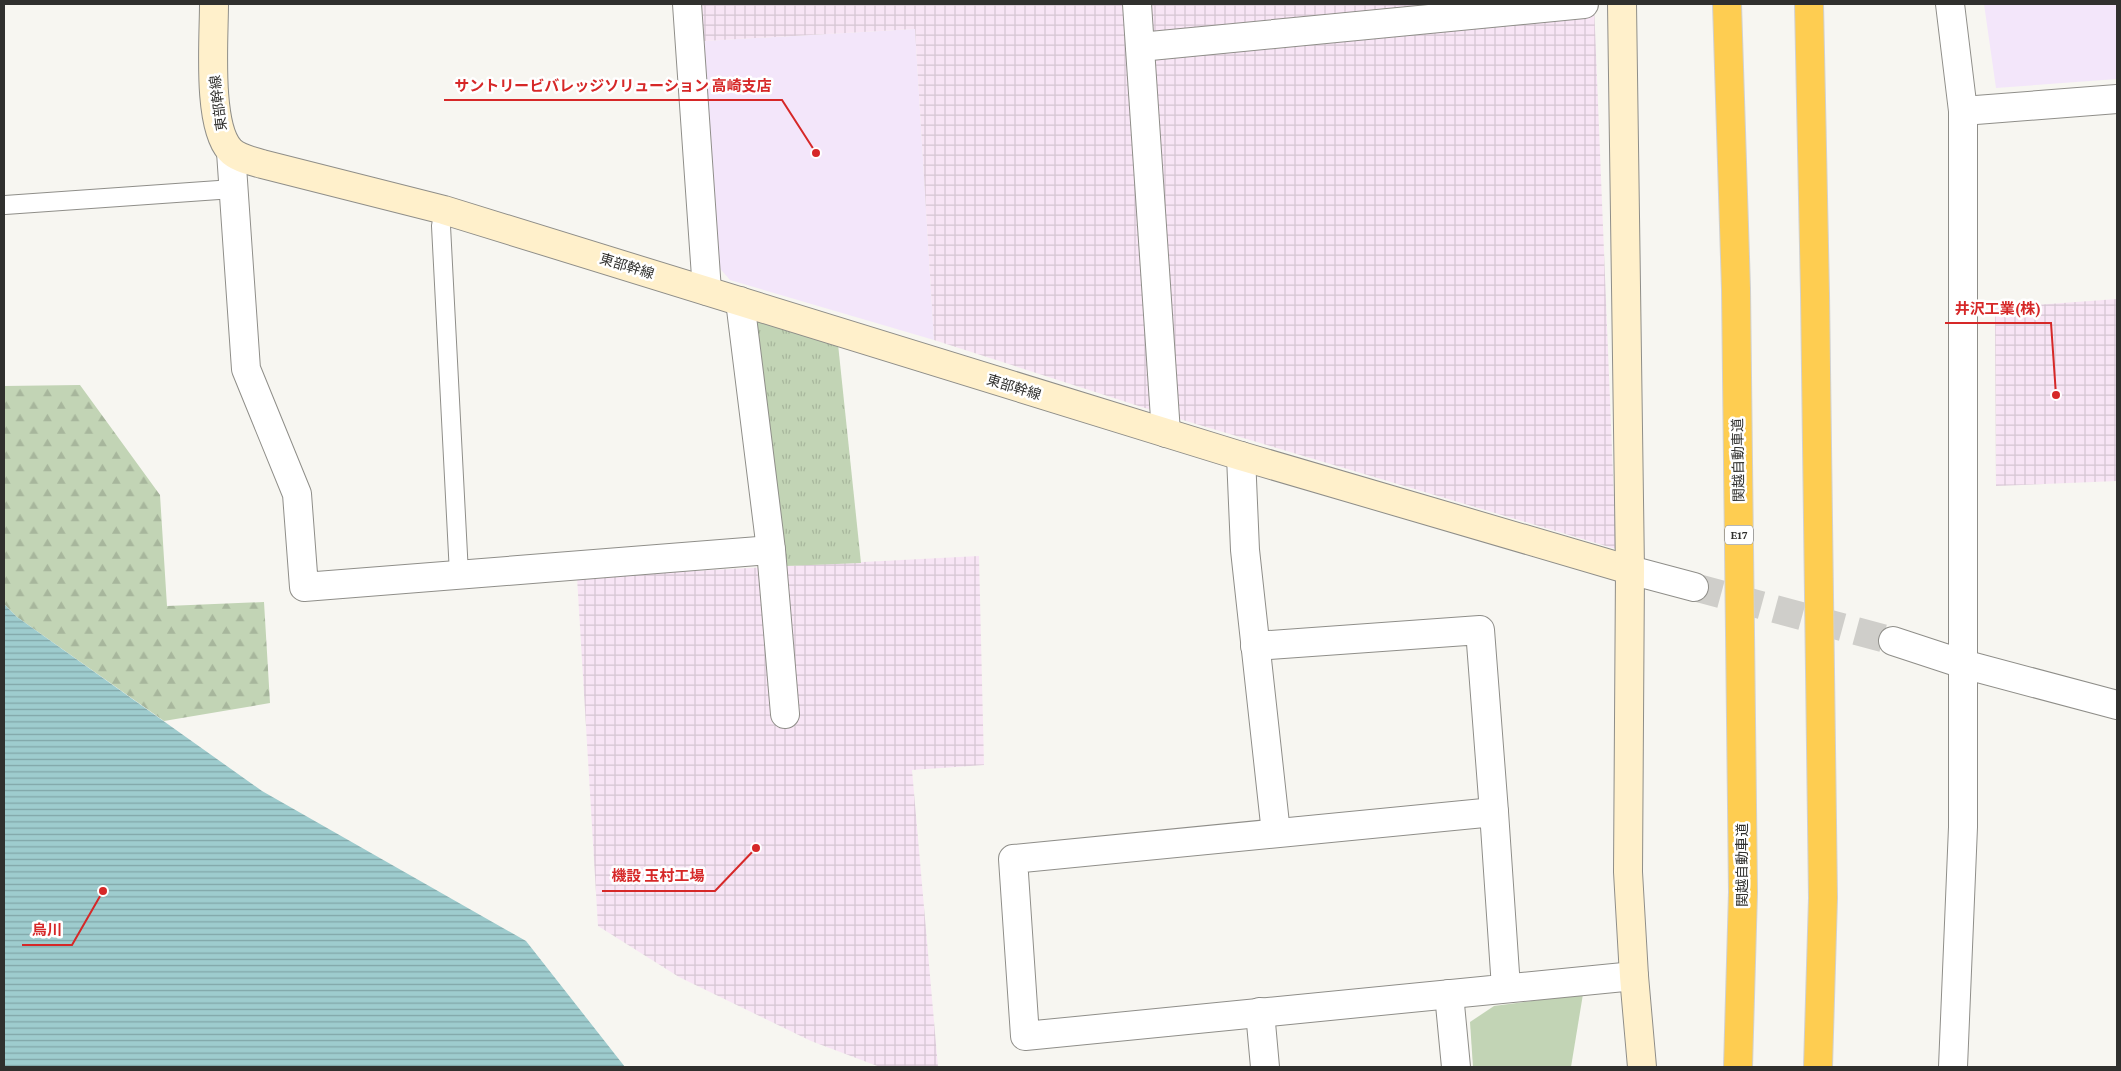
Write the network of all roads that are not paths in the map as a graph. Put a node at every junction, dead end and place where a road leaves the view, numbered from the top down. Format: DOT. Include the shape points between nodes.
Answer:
graph roads {
  1 [pos="214,4"];
  2 [pos="687,4"];
  3 [pos="1137,4"];
  4 [pos="1584,4"];
  5 [pos="1622,4"];
  6 [pos="1727,4"];
  7 [pos="1808,4"];
  8 [pos="1950,4"];
  9 [pos="1140,47"];
  10 [pos="2117,99"];
  11 [pos="1963,111"];
  12 [pos="231,152"];
  13 [pos="233,188"];
  14 [pos="5,205"];
  15 [pos="444,210"];
  16 [pos="707,291"];
  17 [pos="740,301"];
  18 [pos="1166,433"];
  19 [pos="1240,456"];
  20 [pos="771,550"];
  21 [pos="1630,570"];
  22 [pos="459,574"];
  23 [pos="1694,587"];
  24 [pos="1893,641"];
  25 [pos="1255,646"];
  26 [pos="1963,664"];
  27 [pos="2117,705"];
  28 [pos="785,714"];
  29 [pos="1494,812"];
  30 [pos="1276,833"];
  31 [pos="1634,976"];
  32 [pos="1506,988"];
  33 [pos="1449,994"];
  34 [pos="1260,1012"];
  35 [pos="1264,1067"];
  36 [pos="1456,1067"];
  37 [pos="1642,1067"];
  38 [pos="1738,1067"];
  39 [pos="1818,1067"];
  40 [pos="1952,1067"];
  1 -- 12 [label="street, 東部幹線" via="214,72 219,127"];
  2 -- 16 [label="street"];
  3 -- 9 [label="street"];
  4 -- 9 [label="street"];
  5 -- 21 [label="street"];
  6 -- 38 [label="highway, 関越自動車道 / E17" via="1736,289 1743,892"];
  7 -- 39 [label="highway" via="1822,898"];
  8 -- 11 [label="street"];
  9 -- 18 [label="street"];
  10 -- 11 [label="street"];
  11 -- 26 [label="street"];
  12 -- 13 [label="street"];
  12 -- 15 [label="street, 東部幹線" via="262,164"];
  13 -- 14 [label="lane"];
  13 -- 22 [label="street" via="246,369 297,494 304,587"];
  15 -- 16 [label="street, 東部幹線"];
  15 -- 22 [label="lane" via="441,226"];
  16 -- 17 [label="street, 東部幹線"];
  17 -- 18 [label="street, 東部幹線"];
  17 -- 20 [label="street"];
  18 -- 19 [label="street, 東部幹線"];
  19 -- 21 [label="street, 東部幹線"];
  19 -- 25 [label="street"];
  20 -- 22 [label="street"];
  20 -- 28 [label="street"];
  21 -- 23 [label="street"];
  21 -- 31 [label="street" via="1628,862"];
  24 -- 26 [label="street"];
  25 -- 29 [label="street" via="1480,630"];
  25 -- 30 [label="street"];
  26 -- 27 [label="street"];
  26 -- 40 [label="street" via="1963,827"];
  29 -- 30 [label="street"];
  29 -- 32 [label="street"];
  30 -- 34 [label="street" via="1013,859 1025,1036"];
  31 -- 32 [label="street"];
  31 -- 37 [label="street"];
  32 -- 33 [label="street"];
  33 -- 34 [label="street"];
  33 -- 36 [label="street"];
  34 -- 35 [label="street"];
}
